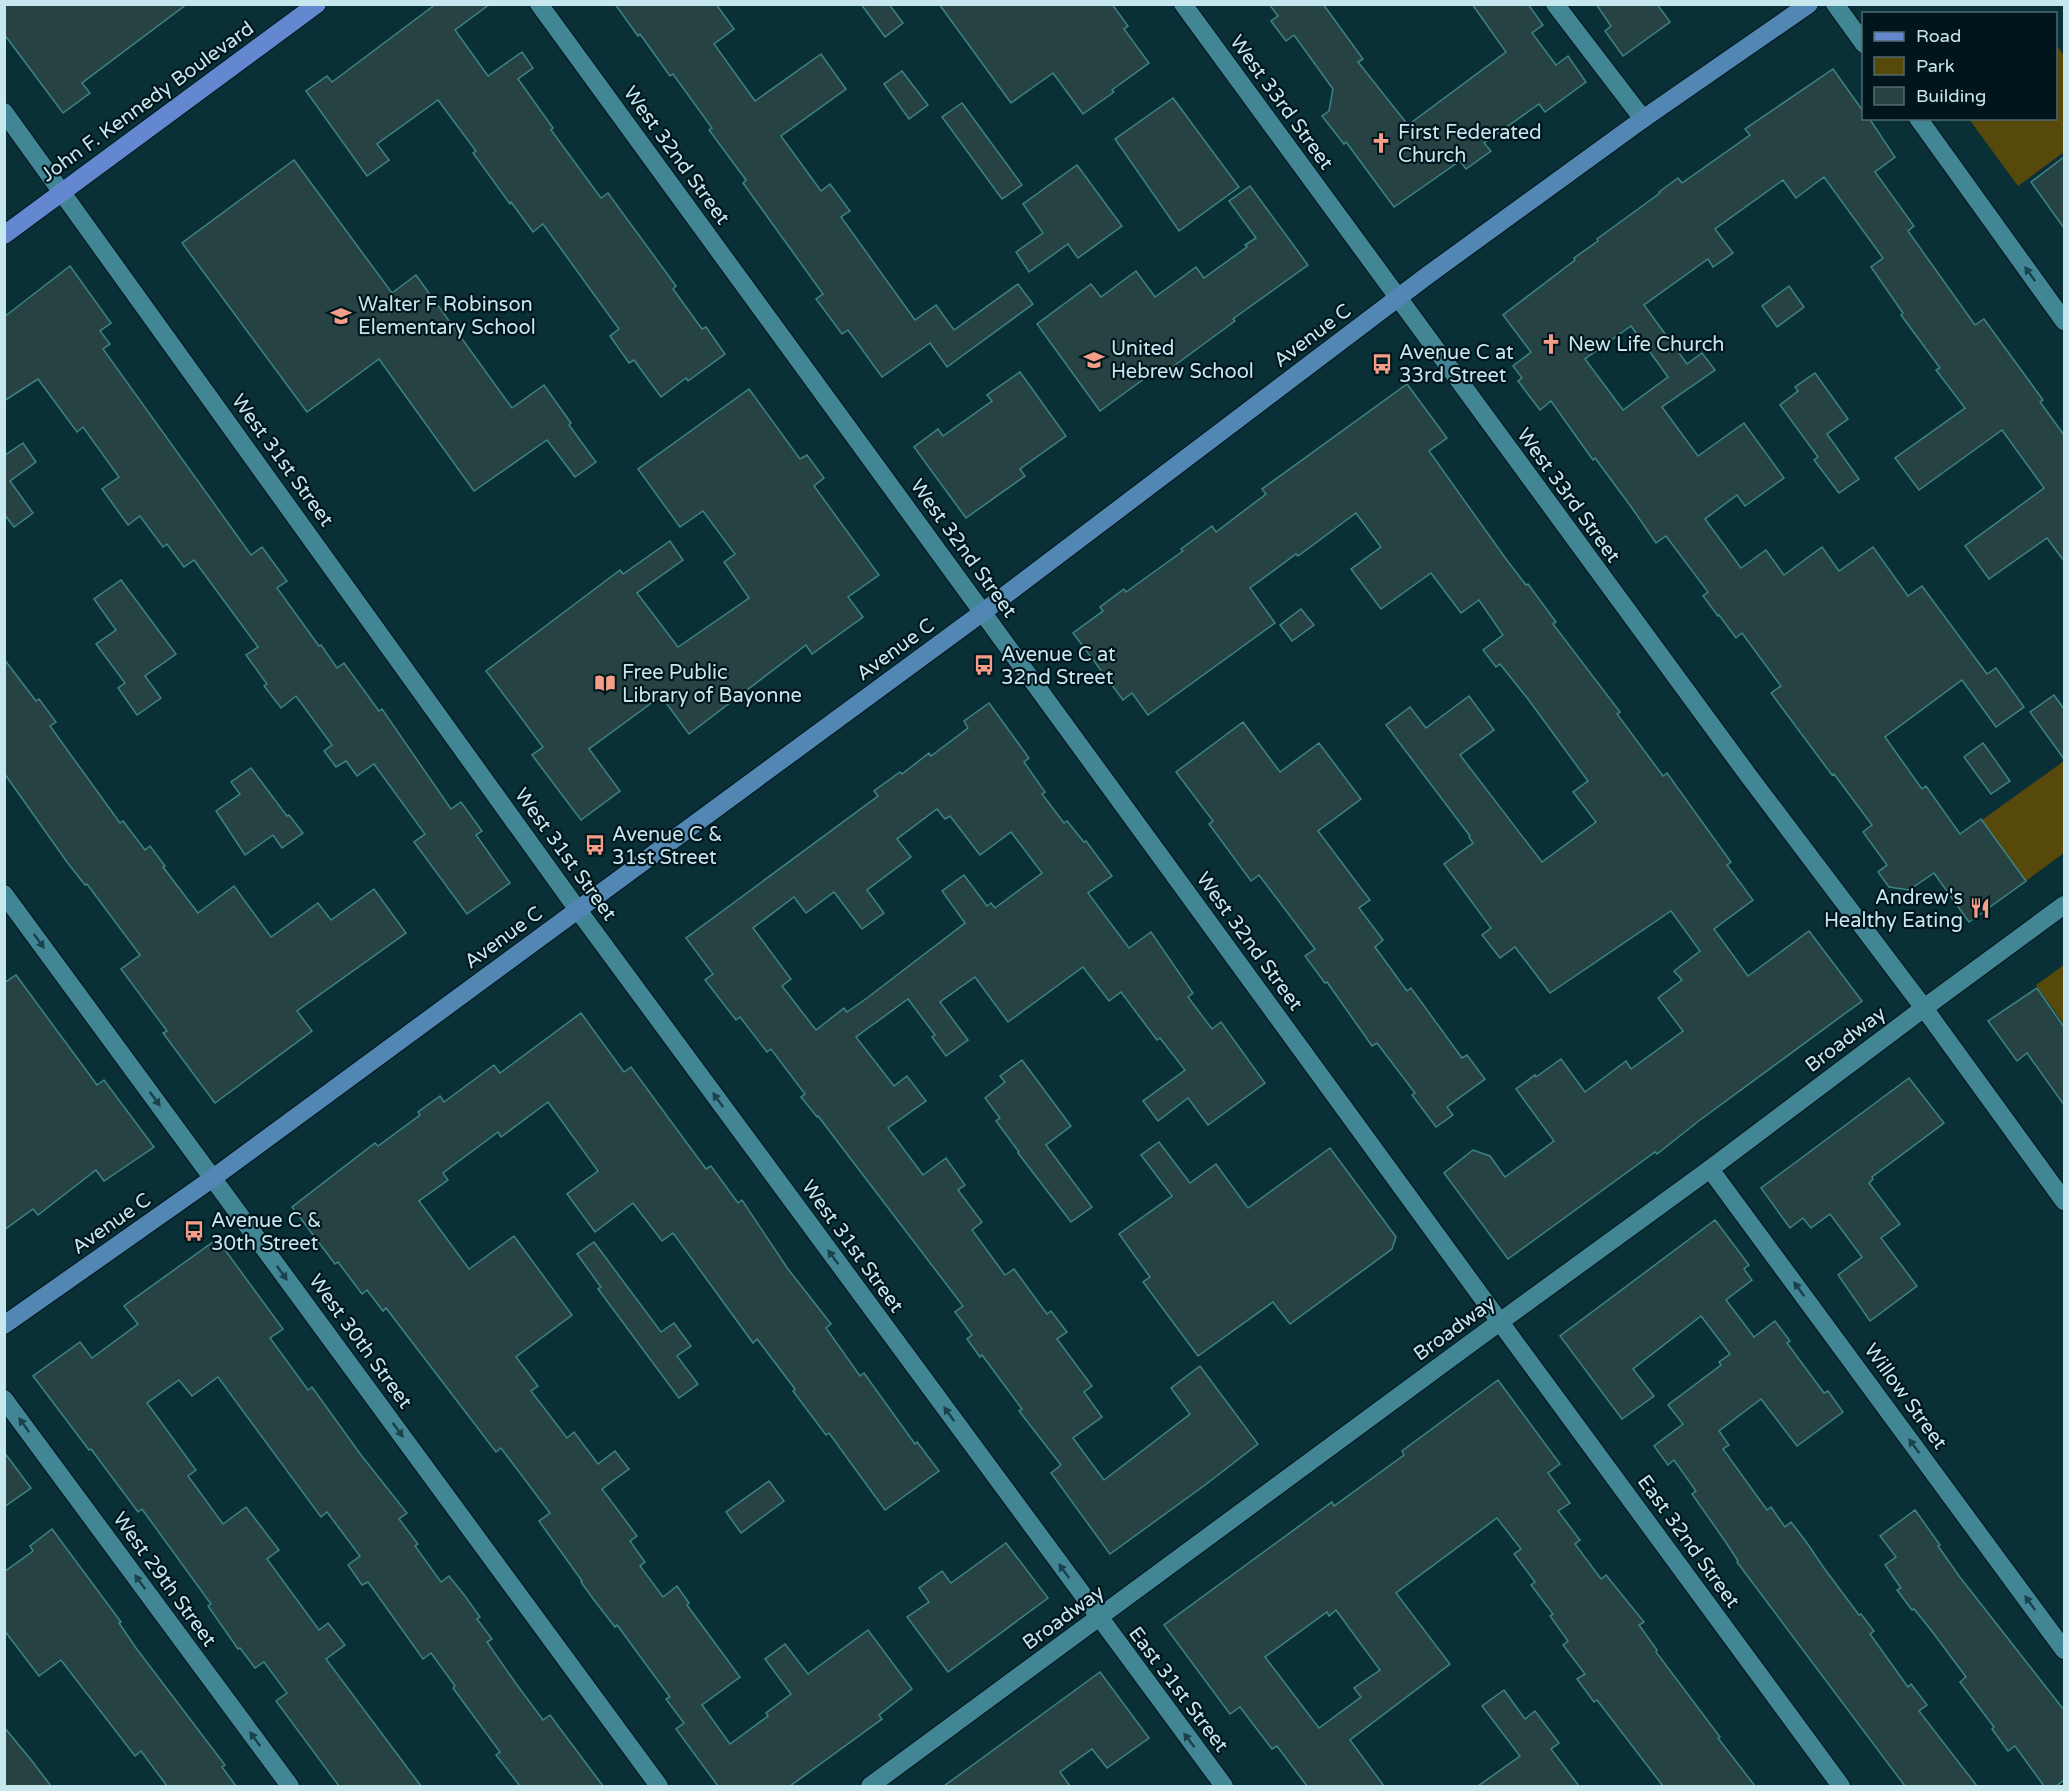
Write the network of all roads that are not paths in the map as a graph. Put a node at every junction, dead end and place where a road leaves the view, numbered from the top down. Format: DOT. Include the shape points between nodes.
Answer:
graph roads {
  1 [pos="317,4"];
  2 [pos="539,4"];
  3 [pos="1183,4"];
  4 [pos="1555,4"];
  5 [pos="1809,4"];
  6 [pos="1835,4"];
  7 [pos="1862,43"];
  8 [pos="4,112"];
  9 [pos="1643,119"];
  10 [pos="1919,120"];
  11 [pos="63,191"];
  12 [pos="4,235"];
  13 [pos="1398,298"];
  14 [pos="2064,321"];
  15 [pos="983,612"];
  16 [pos="4,894"];
  17 [pos="2064,905"];
  18 [pos="578,910"];
  19 [pos="1924,1008"];
  20 [pos="1710,1169"];
  21 [pos="213,1178"];
  22 [pos="2064,1201"];
  23 [pos="1500,1322"];
  24 [pos="4,1325"];
  25 [pos="4,1399"];
  26 [pos="1099,1618"];
  27 [pos="2064,1650"];
  28 [pos="290,1786"];
  29 [pos="659,1786"];
  30 [pos="870,1786"];
  31 [pos="1224,1786"];
  32 [pos="1841,1786"];
  1 -- 11 [label="main road, John F. Kennedy Boulevard"];
  2 -- 15 [label="street, West 32nd Street"];
  3 -- 13 [label="street, West 33rd Street"];
  4 -- 9 [label="street"];
  5 -- 9 [label="main road, Avenue C"];
  6 -- 7 [label="street"];
  8 -- 11 [label="street, West 31st Street"];
  9 -- 13 [label="main road, Avenue C"];
  14 -- 10 [label="street, one-way"];
  11 -- 12 [label="main road, John F. Kennedy Boulevard"];
  11 -- 18 [label="street, West 31st Street"];
  13 -- 15 [label="main road, Avenue C"];
  13 -- 19 [label="street, West 33rd Street"];
  15 -- 18 [label="main road, Avenue C"];
  15 -- 23 [label="street, West 32nd Street"];
  16 -- 21 [label="street, West 30th Street, one-way"];
  17 -- 19 [label="street, Broadway"];
  18 -- 21 [label="main road, Avenue C"];
  26 -- 18 [label="street, West 31st Street, one-way"];
  19 -- 20 [label="street, Broadway"];
  19 -- 22 [label="street, West 33rd Street"];
  20 -- 23 [label="street, Broadway"];
  27 -- 20 [label="street, Willow Street, one-way"];
  21 -- 24 [label="main road, Avenue C"];
  21 -- 29 [label="street, West 30th Street, one-way"];
  23 -- 26 [label="street, Broadway"];
  23 -- 32 [label="street, East 32nd Street"];
  28 -- 25 [label="street, West 29th Street, one-way"];
  26 -- 30 [label="street, Broadway"];
  31 -- 26 [label="street, East 31st Street, one-way"];
}
